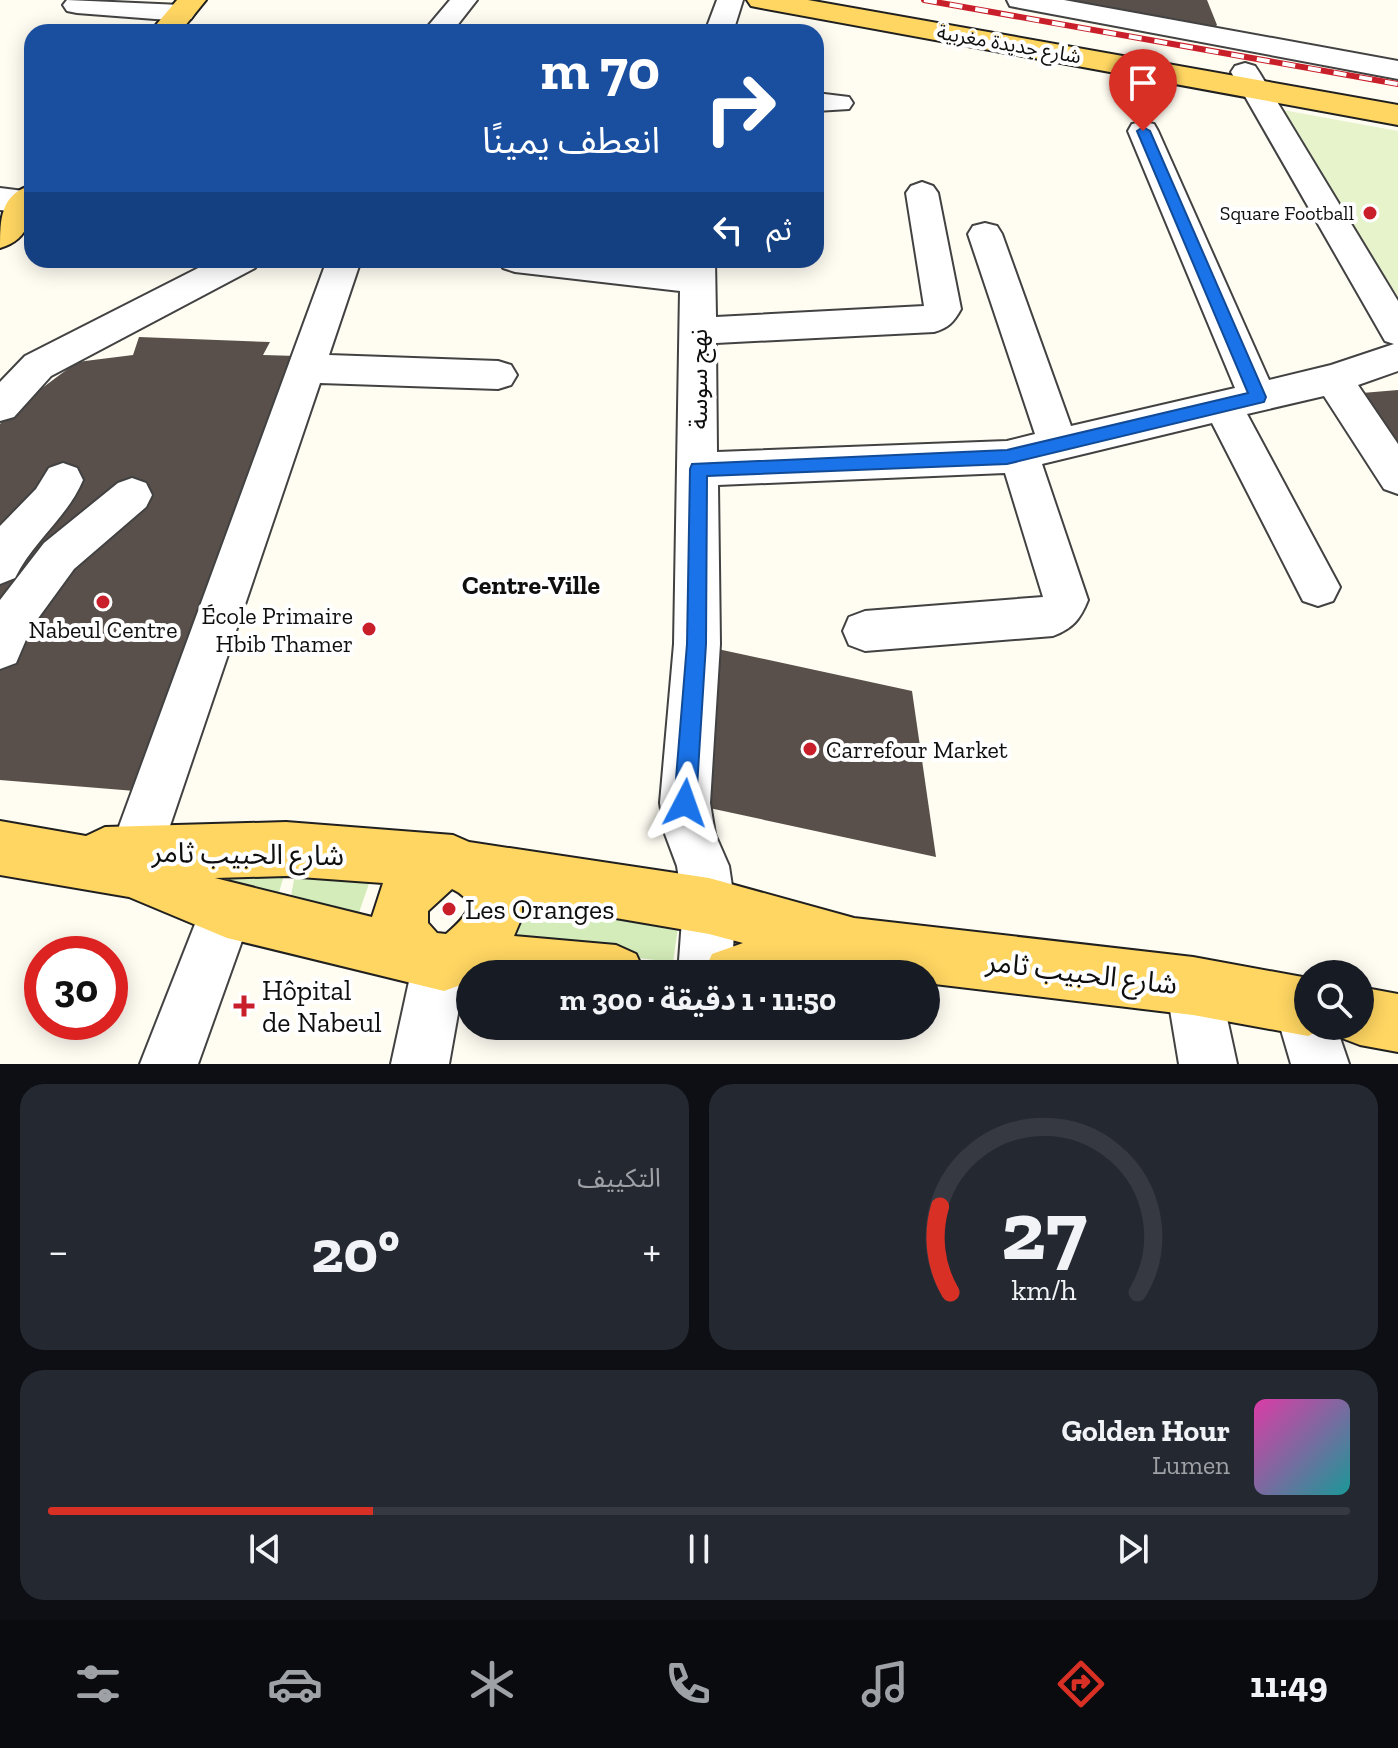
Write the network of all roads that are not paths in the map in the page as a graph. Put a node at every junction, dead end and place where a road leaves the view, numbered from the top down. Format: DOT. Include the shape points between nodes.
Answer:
graph roads {
  1 [pos="464,0"];
  2 [pos="730,0"];
  3 [pos="761,0"];
  4 [pos="853,0"];
  5 [pos="1020,0"];
  6 [pos="77,5"];
  7 [pos="1223,13"];
  8 [pos="174,22"];
  9 [pos="444,24"];
  10 [pos="722,24"];
  11 [pos="1235,39"];
  12 [pos="1398,70"];
  13 [pos="1250,80"];
  14 [pos="1398,99"];
  15 [pos="1398,115"];
  16 [pos="1143,131"];
  17 [pos="922,193"];
  18 [pos="23,200"];
  19 [pos="985,234"];
  20 [pos="0,236"];
  21 [pos="228,268"];
  22 [pos="341,268"];
  23 [pos="648,268"];
  24 [pos="698,271"];
  25 [pos="698,331"];
  26 [pos="1398,332"];
  27 [pos="1398,357"];
  28 [pos="306,368"];
  29 [pos="498,375"];
  30 [pos="1333,379"];
  31 [pos="1240,401"];
  32 [pos="0,406"];
  33 [pos="1038,450"];
  34 [pos="698,469"];
  35 [pos="1398,477"];
  36 [pos="63,480"];
  37 [pos="132,495"];
  38 [pos="0,565"];
  39 [pos="1318,587"];
  40 [pos="5,626"];
  41 [pos="865,631"];
  42 [pos="21,852"];
  43 [pos="132,862"];
  44 [pos="463,865"];
  45 [pos="709,906"];
  46 [pos="227,910"];
  47 [pos="854,946"];
  48 [pos="440,959"];
  49 [pos="456,960"];
  50 [pos="706,960"];
  51 [pos="793,960"];
  52 [pos="1193,986"];
  53 [pos="1294,1004"];
  54 [pos="1374,1019"];
  55 [pos="1398,1023"];
  56 [pos="1314,1040"];
  57 [pos="169,1064"];
  58 [pos="420,1064"];
  59 [pos="1208,1064"];
  60 [pos="1320,1064"];
  1 -- 9 [label="street"];
  2 -- 10 [label="street"];
  3 -- 13 [label="main road, شارع جديدة مغربية"];
  4 -- 13 [label="main road, شارع جديدة مغربية"];
  5 -- 11 [label="street"];
  6 -- 8 [label="street"];
  7 -- 11 [label="street"];
  11 -- 12 [label="street"];
  13 -- 14 [label="main road, شارع جديدة مغربية"];
  13 -- 15 [label="main road, شارع جديدة مغربية"];
  13 -- 26 [label="street"];
  16 -- 31 [label="street"];
  17 -- 25 [label="street" via="943,309 934,319"];
  18 -- 20 [label="main road"];
  19 -- 33 [label="street"];
  21 -- 32 [label="street" via="38,366"];
  22 -- 28 [label="street"];
  23 -- 24 [label="street"];
  24 -- 25 [label="street, نهج سوسة"];
  25 -- 34 [label="street, نهج سوسة"];
  27 -- 30 [label="street"];
  28 -- 29 [label="street"];
  28 -- 43 [label="street"];
  30 -- 31 [label="street"];
  30 -- 35 [label="street"];
  31 -- 33 [label="street"];
  31 -- 39 [label="street"];
  33 -- 34 [label="street"];
  33 -- 41 [label="street" via="1066,600 1063,607 1053,616"];
  34 -- 45 [label="street, نهج سوسة" via="697,644 685,803"];
  36 -- 38 [label="street" via="3,554"];
  37 -- 40 [label="street" via="59,556"];
  42 -- 43 [label="main road, شارع الحبيب ثامر"];
  43 -- 44 [label="main road, شارع الحبيب ثامر" via="286,849"];
  43 -- 46 [label="main road, شارع الحبيب ثامر"];
  44 -- 45 [label="main road, شارع الحبيب ثامر"];
  44 -- 48 [label="main road" via="488,879 496,907 492,925 479,946"];
  44 -- 48 [label="main road" via="429,870 410,888 401,910 402,935"];
  45 -- 47 [label="main road, شارع الحبيب ثامر"];
  45 -- 50 [label="street, نهج سوسة"];
  46 -- 48 [label="main road, شارع الحبيب ثامر"];
  46 -- 57 [label="street"];
  47 -- 51 [label="main road, شارع الحبيب ثامر"];
  47 -- 52 [label="main road, شارع الحبيب ثامر"];
  48 -- 49 [label="main road, شارع الحبيب ثامر"];
  48 -- 58 [label="street"];
  52 -- 53 [label="main road, شارع الحبيب ثامر"];
  52 -- 59 [label="street"];
  54 -- 55 [label="main road"];
  56 -- 60 [label="street"];
}
